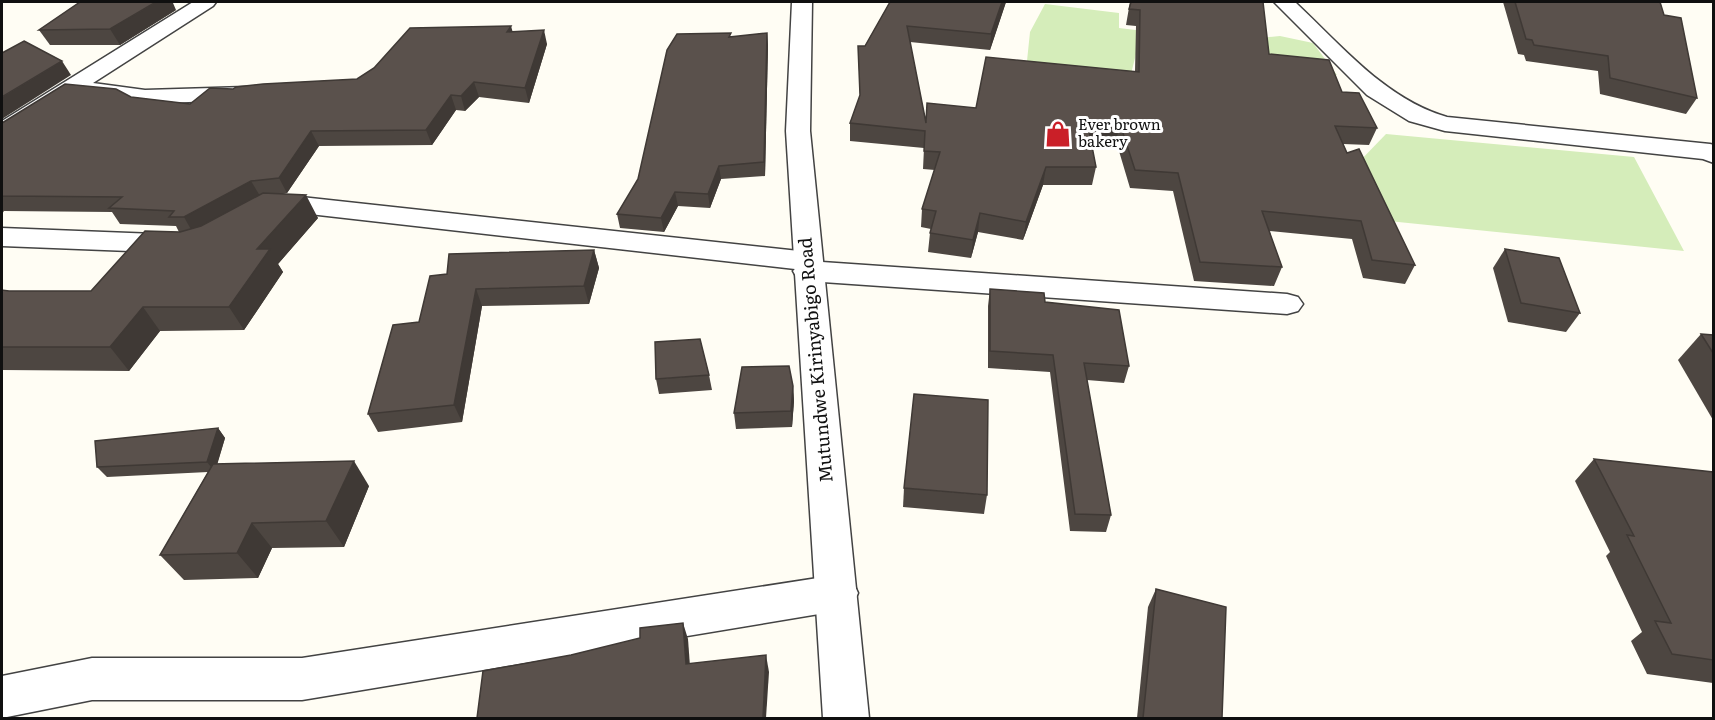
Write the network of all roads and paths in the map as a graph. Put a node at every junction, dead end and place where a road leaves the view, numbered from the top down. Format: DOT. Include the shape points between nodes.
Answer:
graph roads {
  1 [pos="206,2"];
  2 [pos="802,2"];
  3 [pos="1284,2"];
  4 [pos="70,88"];
  5 [pos="260,93"];
  6 [pos="2,131"];
  7 [pos="1712,153"];
  8 [pos="242,220"];
  9 [pos="2,237"];
  10 [pos="205,241"];
  11 [pos="808,266"];
  12 [pos="1287,304"];
  13 [pos="837,593"];
  14 [pos="2,697"];
  15 [pos="846,718"];
  1 -- 4 [label="street"];
  2 -- 11 [label="street, Mutundwe Kirinyabigo Road" via="798,131"];
  3 -- 7 [label="street" via="1375,90 1418,116 1445,124"];
  4 -- 5 [label="street" via="145,97"];
  4 -- 6 [label="street"];
  8 -- 11 [label="street" via="283,202"];
  9 -- 10 [label="street" via="184,244"];
  11 -- 12 [label="street"];
  11 -- 13 [label="street, Mutundwe Kirinyabigo Road"];
  13 -- 14 [label="street" via="302,679 92,680"];
  13 -- 15 [label="street, Mutundwe Kirinyabigo Road"];
}
